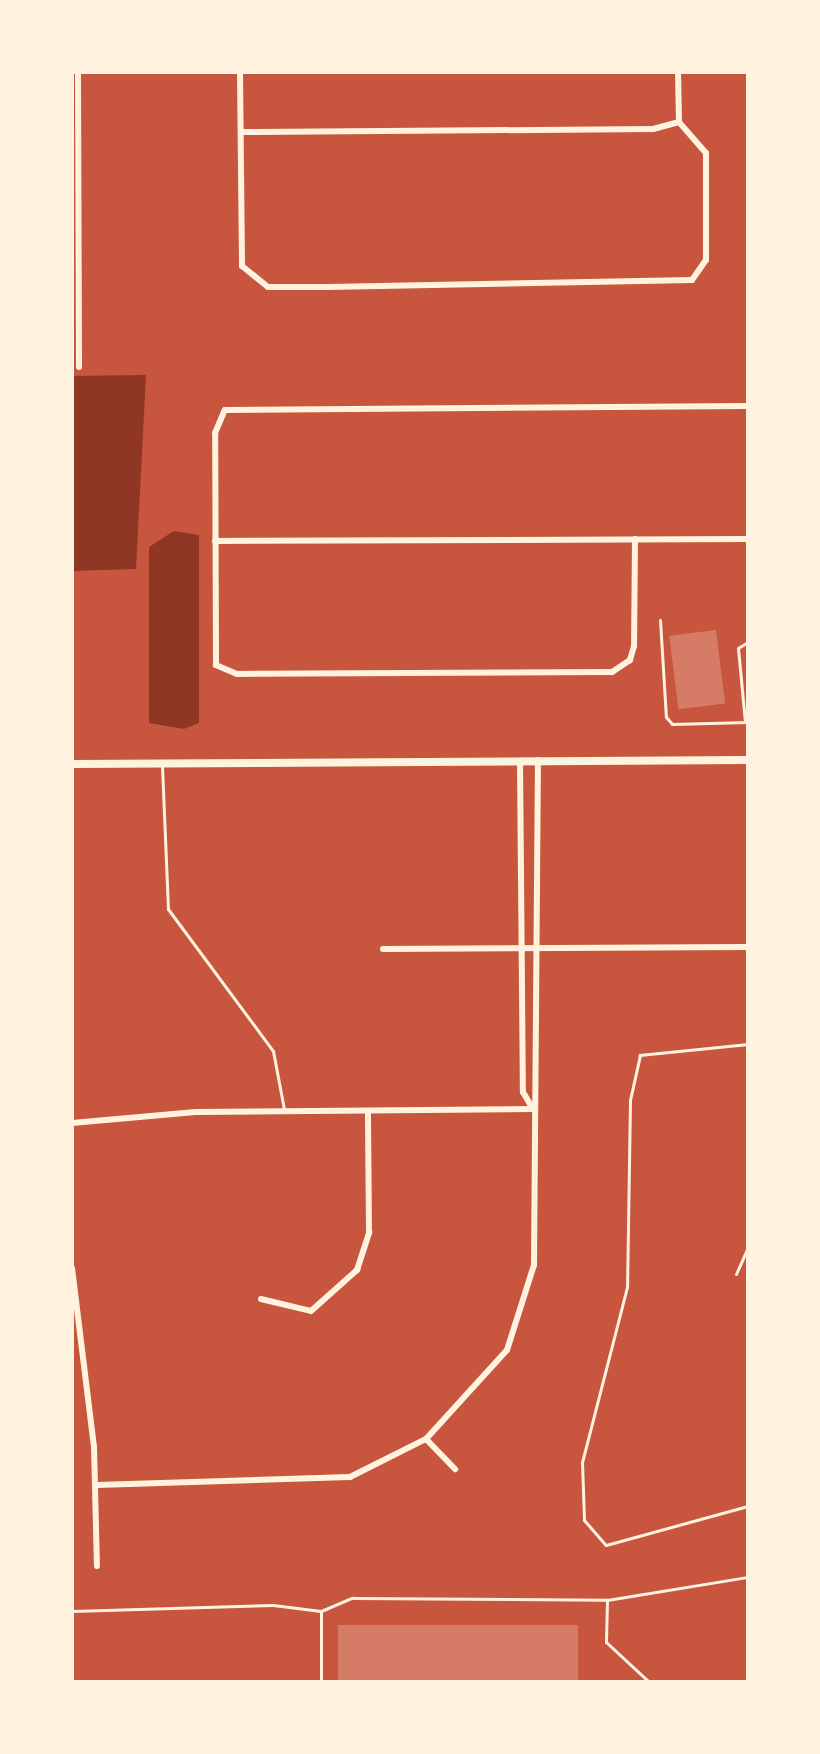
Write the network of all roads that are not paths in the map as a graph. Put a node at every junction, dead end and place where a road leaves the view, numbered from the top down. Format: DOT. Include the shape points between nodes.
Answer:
graph roads {
  1 [pos="78,72"];
  2 [pos="240,72"];
  3 [pos="678,72"];
  4 [pos="679,122"];
  5 [pos="241,132"];
  6 [pos="79,367"];
  7 [pos="748,406"];
  8 [pos="635,539"];
  9 [pos="748,539"];
  10 [pos="215,541"];
  11 [pos="660,620"];
  12 [pos="748,642"];
  13 [pos="747,722"];
  14 [pos="538,760"];
  15 [pos="748,760"];
  16 [pos="520,761"];
  17 [pos="72,764"];
  18 [pos="162,764"];
  19 [pos="522,947"];
  20 [pos="541,947"];
  21 [pos="748,947"];
  22 [pos="383,949"];
  23 [pos="748,1044"];
  24 [pos="533,1109"];
  25 [pos="368,1111"];
  26 [pos="284,1112"];
  27 [pos="72,1123"];
  28 [pos="748,1247"];
  29 [pos="72,1268"];
  30 [pos="736,1274"];
  31 [pos="261,1299"];
  32 [pos="426,1439"];
  33 [pos="455,1469"];
  34 [pos="97,1485"];
  35 [pos="748,1506"];
  36 [pos="97,1566"];
  37 [pos="748,1577"];
  38 [pos="607,1600"];
  39 [pos="72,1611"];
  40 [pos="321,1611"];
  41 [pos="321,1682"];
  42 [pos="649,1682"];
  1 -- 6 [label="street"];
  2 -- 5 [label="street"];
  3 -- 4 [label="street"];
  4 -- 5 [label="street" via="653,129"];
  4 -- 5 [label="street" via="706,153 707,247 700,272 678,283 256,284 242,266"];
  7 -- 10 [label="street" via="236,408 219,415"];
  8 -- 9 [label="street"];
  8 -- 10 [label="street"];
  8 -- 10 [label="street" via="634,646 630,660 612,672 219,668"];
  11 -- 13 [label="lane" via="666,717 672,724"];
  12 -- 13 [label="lane" via="738,648"];
  14 -- 15 [label="street"];
  14 -- 16 [label="street"];
  14 -- 20 [label="street"];
  16 -- 18 [label="street"];
  16 -- 19 [label="street"];
  17 -- 18 [label="street"];
  18 -- 26 [label="lane" via="168,909 273,1051"];
  19 -- 20 [label="street"];
  19 -- 22 [label="street"];
  19 -- 24 [label="street" via="523,1092"];
  20 -- 21 [label="street"];
  20 -- 24 [label="street" via="541,1078"];
  23 -- 35 [label="lane" via="640,1055 630,1100 627,1287 582,1462 584,1520 606,1545"];
  24 -- 25 [label="street"];
  24 -- 32 [label="street" via="534,1265 521,1320 488,1378"];
  25 -- 26 [label="street"];
  25 -- 31 [label="street" via="369,1232 357,1270 311,1311"];
  26 -- 27 [label="street"];
  28 -- 30 [label="lane"];
  29 -- 34 [label="street"];
  32 -- 33 [label="street"];
  32 -- 34 [label="street" via="371,1470 322,1481"];
  34 -- 36 [label="street"];
  37 -- 38 [label="lane"];
  38 -- 40 [label="lane" via="352,1598"];
  38 -- 42 [label="lane" via="606,1642"];
  39 -- 40 [label="lane" via="273,1605"];
  40 -- 41 [label="lane"];
}
